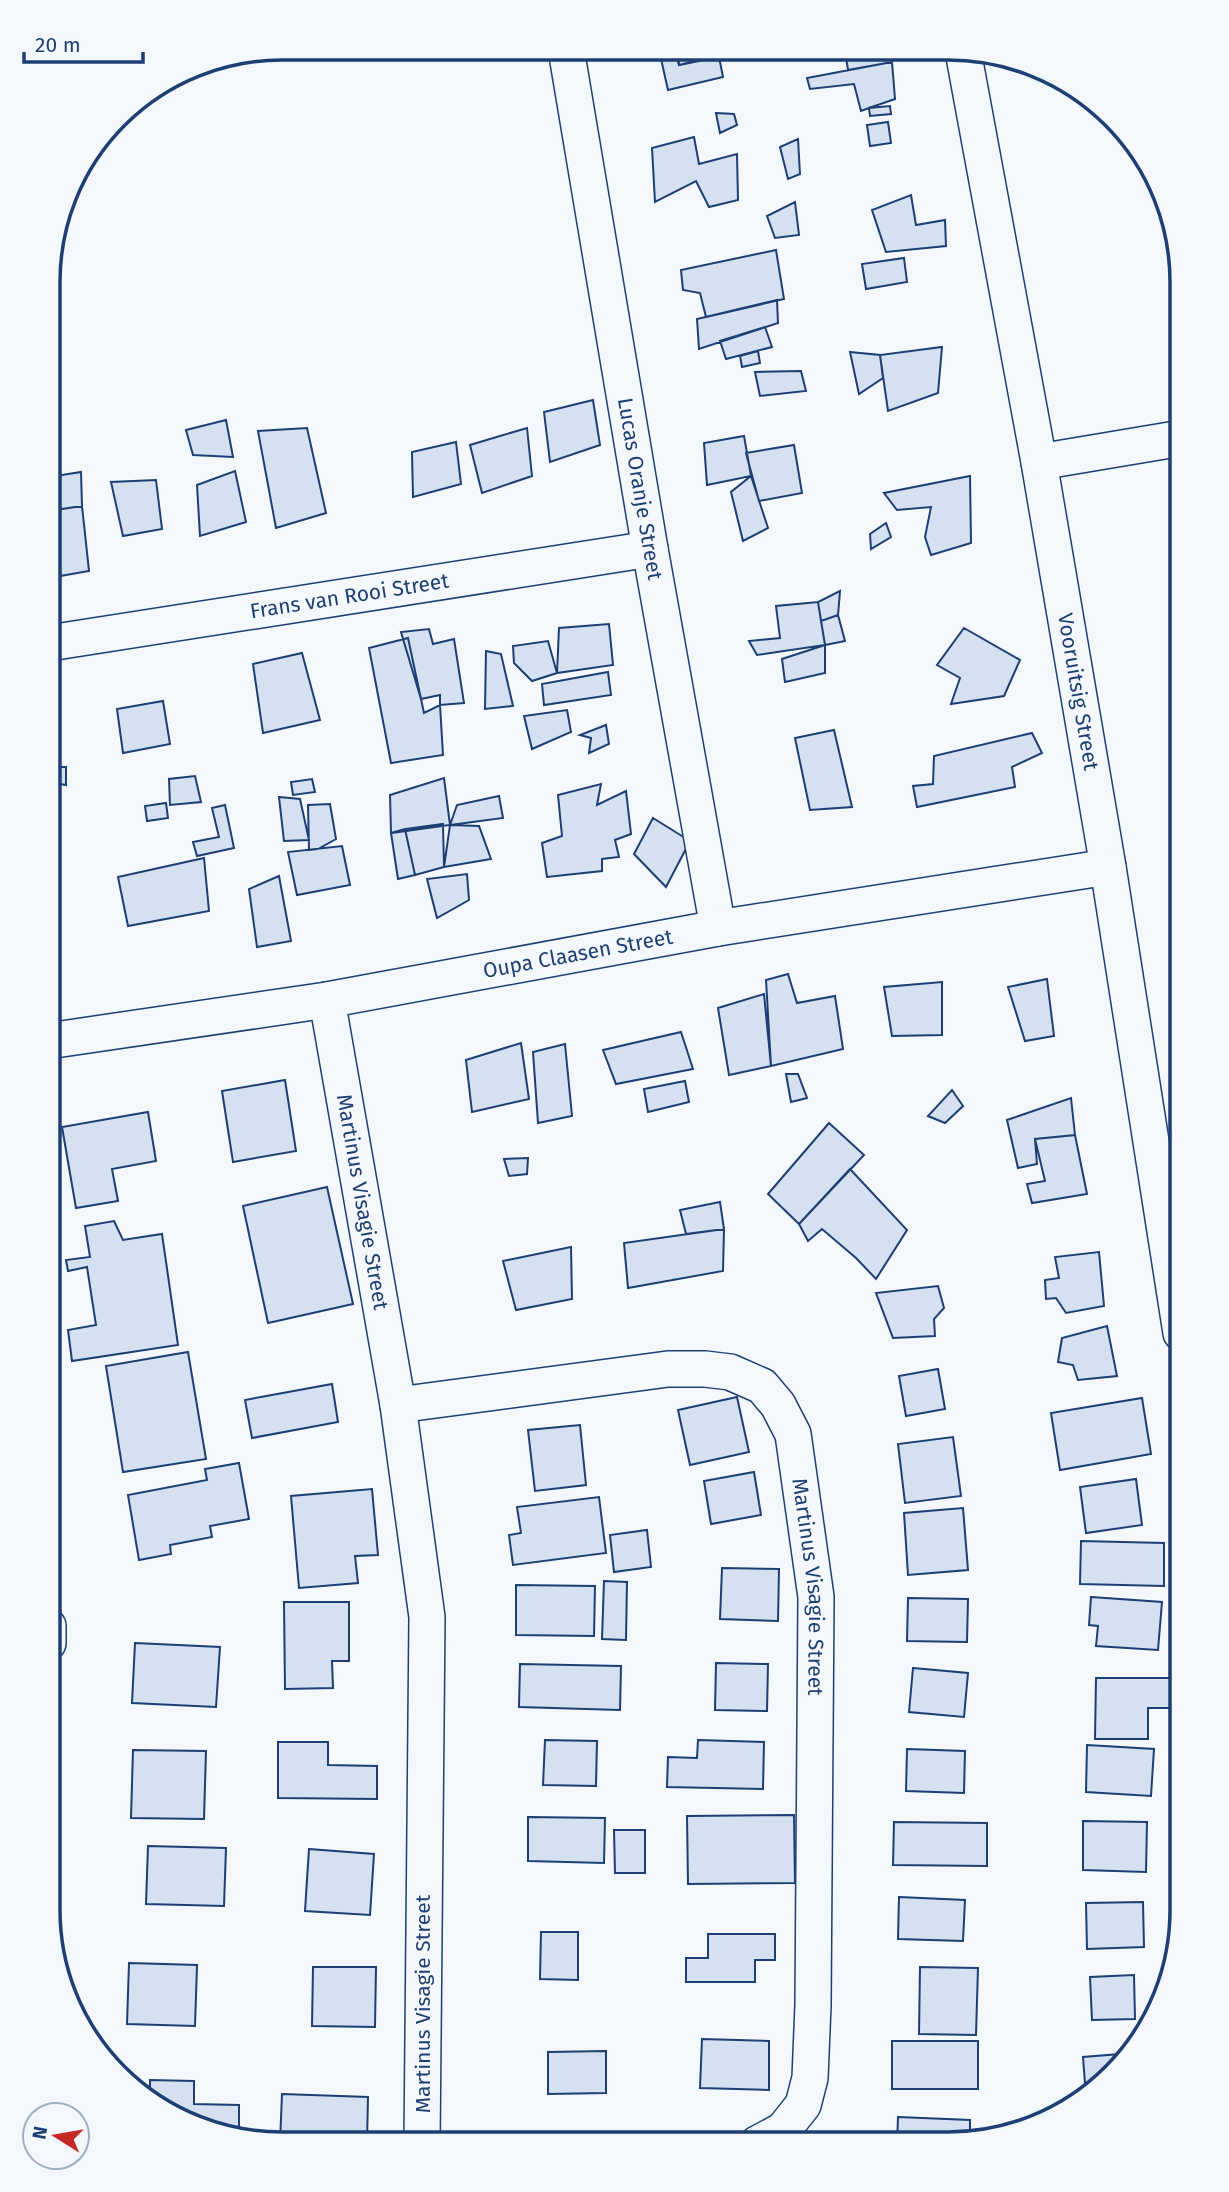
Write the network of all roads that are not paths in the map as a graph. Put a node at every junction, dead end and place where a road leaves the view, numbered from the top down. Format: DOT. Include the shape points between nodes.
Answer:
graph roads {
  1 [pos="568,60"];
  2 [pos="965,60"];
  3 [pos="1170,440"];
  4 [pos="1040,462"];
  5 [pos="650,549"];
  6 [pos="60,641"];
  7 [pos="1108,867"];
  8 [pos="718,929"];
  9 [pos="327,1000"];
  10 [pos="60,1039"];
  11 [pos="1169,1259"];
  12 [pos="398,1405"];
  13 [pos="422,2132"];
  14 [pos="779,2132"];
  1 -- 5 [label="street, Lucas Oranje Street"];
  2 -- 4 [label="street, Vooruitsig Street"];
  3 -- 4 [label="street"];
  4 -- 7 [label="street, Vooruitsig Street"];
  5 -- 6 [label="street, Frans van Rooi Street"];
  5 -- 8 [label="street, Lucas Oranje Street"];
  7 -- 8 [label="street, Oupa Claasen Street"];
  7 -- 11 [label="street, Vooruitsig Street"];
  8 -- 9 [label="street, Oupa Claasen Street"];
  9 -- 10 [label="street, Oupa Claasen Street"];
  9 -- 12 [label="street, Martinus Visagie Street"];
  12 -- 13 [label="street, Martinus Visagie Street" via="428,1617"];
  12 -- 14 [label="street, Martinus Visagie Street" via="705,1368 730,1372 762,1386 778,1405 793,1434 816,1597 810,2078 803,2105"];
}
